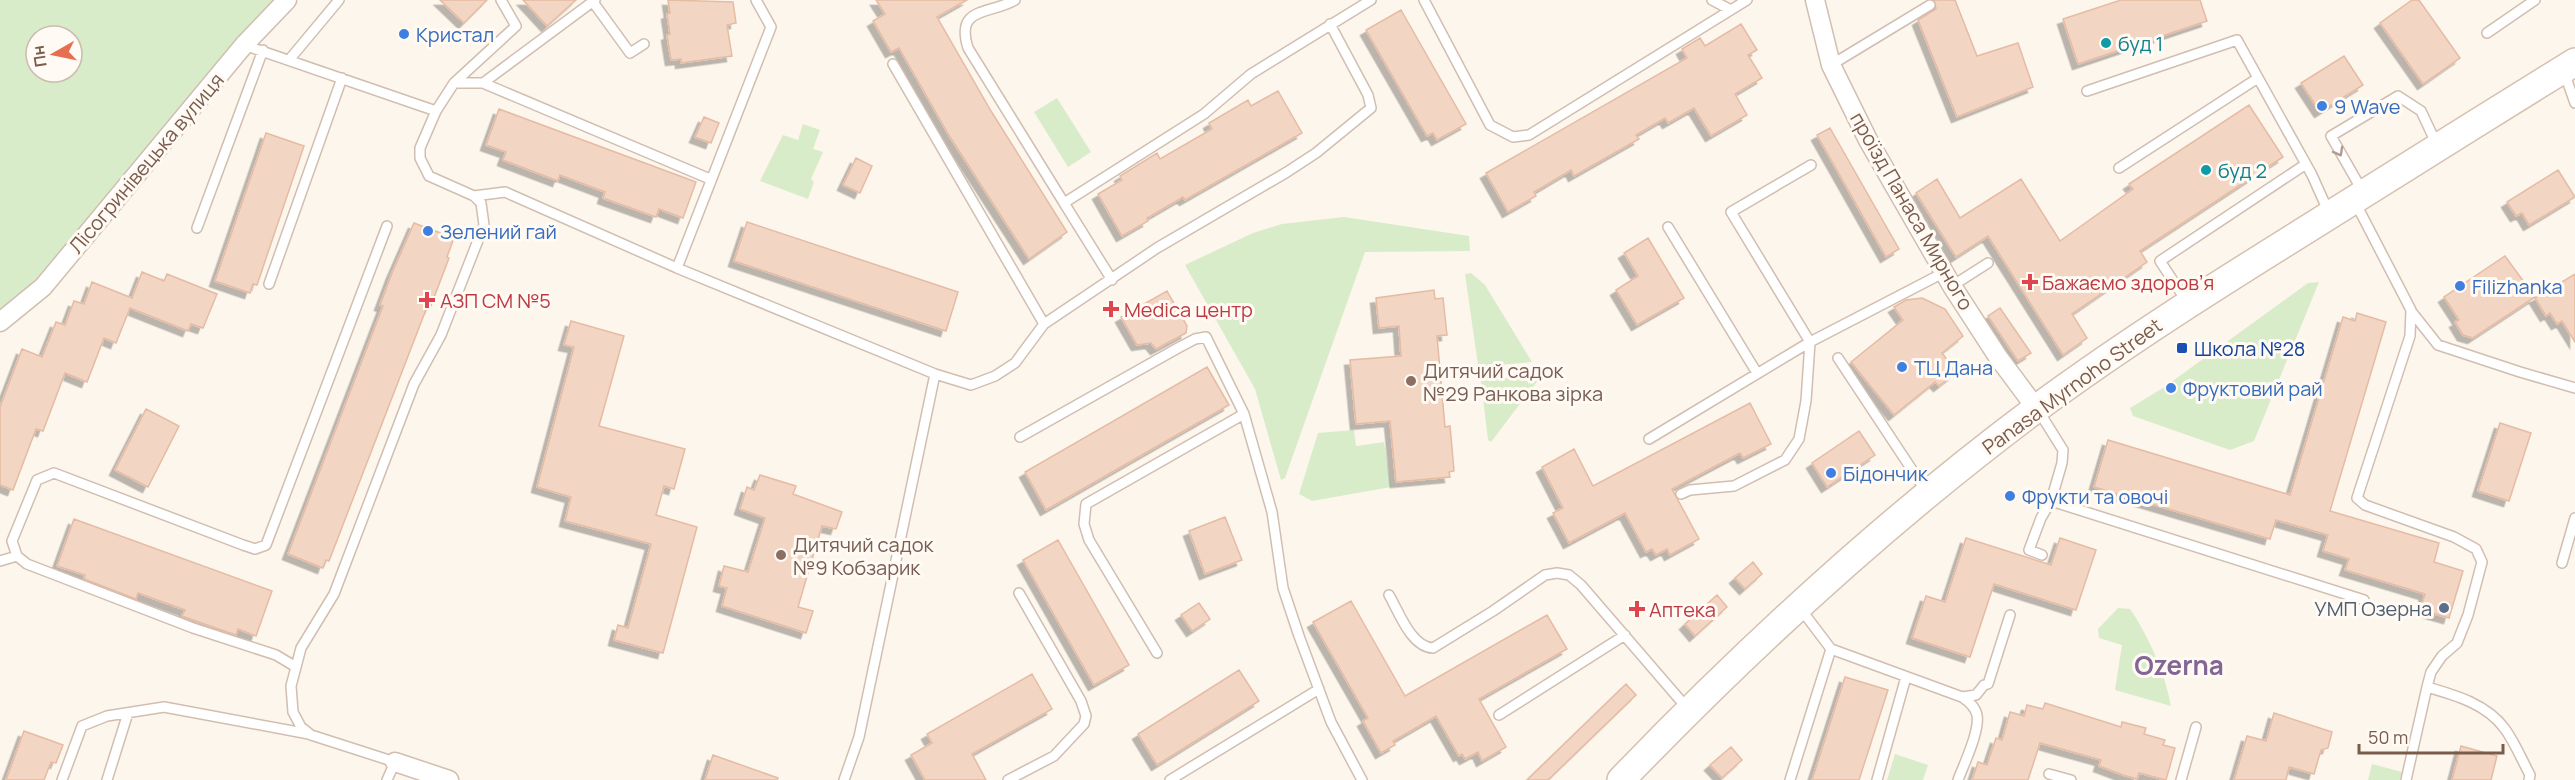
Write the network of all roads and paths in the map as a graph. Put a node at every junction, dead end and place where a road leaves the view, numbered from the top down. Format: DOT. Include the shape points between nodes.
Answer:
graph roads {
  1 [pos="287,0"];
  2 [pos="339,0"];
  3 [pos="501,0"];
  4 [pos="756,0"];
  5 [pos="1015,0"];
  6 [pos="1371,0"];
  7 [pos="1424,0"];
  8 [pos="1713,0"];
  9 [pos="1747,0"];
  10 [pos="1815,0"];
  11 [pos="2535,0"];
  12 [pos="594,1"];
  13 [pos="1930,5"];
  14 [pos="1730,9"];
  15 [pos="1330,24"];
  16 [pos="2487,33"];
  17 [pos="644,44"];
  18 [pos="244,45"];
  19 [pos="263,50"];
  20 [pos="290,60"];
  21 [pos="893,64"];
  22 [pos="1831,65"];
  23 [pos="2569,66"];
  24 [pos="342,78"];
  25 [pos="2258,78"];
  26 [pos="454,83"];
  27 [pos="483,83"];
  28 [pos="2087,91"];
  29 [pos="2575,103"];
  30 [pos="436,111"];
  31 [pos="2438,147"];
  32 [pos="2306,164"];
  33 [pos="1811,165"];
  34 [pos="2119,168"];
  35 [pos="710,179"];
  36 [pos="474,196"];
  37 [pos="2359,196"];
  38 [pos="1064,203"];
  39 [pos="2330,215"];
  40 [pos="387,226"];
  41 [pos="1668,227"];
  42 [pos="197,228"];
  43 [pos="1988,264"];
  44 [pos="677,268"];
  45 [pos="1948,279"];
  46 [pos="1112,280"];
  47 [pos="269,285"];
  48 [pos="2189,304"];
  49 [pos="2411,310"];
  50 [pos="0,322"];
  51 [pos="1044,324"];
  52 [pos="1810,342"];
  53 [pos="1838,358"];
  54 [pos="1757,373"];
  55 [pos="935,374"];
  56 [pos="2575,388"];
  57 [pos="2037,408"];
  58 [pos="1244,414"];
  59 [pos="1020,438"];
  60 [pos="1649,439"];
  61 [pos="1927,493"];
  62 [pos="1681,494"];
  63 [pos="2051,501"];
  64 [pos="2575,518"];
  65 [pos="2042,555"];
  66 [pos="17,556"];
  67 [pos="0,561"];
  68 [pos="2562,563"];
  69 [pos="1018,593"];
  70 [pos="1389,595"];
  71 [pos="2364,600"];
  72 [pos="1798,605"];
  73 [pos="2010,615"];
  74 [pos="1625,635"];
  75 [pos="1831,649"];
  76 [pos="1157,653"];
  77 [pos="296,667"];
  78 [pos="1905,677"];
  79 [pos="2427,687"];
  80 [pos="1319,689"];
  81 [pos="1962,697"];
  82 [pos="1689,710"];
  83 [pos="128,712"];
  84 [pos="1499,715"];
  85 [pos="2196,727"];
  86 [pos="311,735"];
  87 [pos="394,762"];
  88 [pos="2049,774"];
  89 [pos="62,780"];
  90 [pos="106,780"];
  91 [pos="387,780"];
  92 [pos="448,780"];
  93 [pos="844,780"];
  94 [pos="1008,780"];
  95 [pos="1170,780"];
  96 [pos="1362,780"];
  97 [pos="1621,780"];
  98 [pos="1790,780"];
  99 [pos="1877,780"];
  100 [pos="1958,780"];
  101 [pos="2070,780"];
  102 [pos="2181,780"];
  103 [pos="2406,780"];
  104 [pos="2529,780"];
  1 -- 18 [label="street, Лісогринівецька вулиця"];
  2 -- 20 [label="lane"];
  3 -- 26 [label="lane" via="516,26"];
  4 -- 35 [label="lane" via="771,27"];
  5 -- 38 [label="lane" via="967,21 964,36"];
  6 -- 15 [label="lane"];
  7 -- 14 [label="lane" via="1490,124 1513,137 1529,135"];
  8 -- 14 [label="lane"];
  9 -- 14 [label="lane"];
  10 -- 22 [label="street, проїзд Панаса Мирного"];
  11 -- 16 [label="lane"];
  12 -- 17 [label="lane" via="630,53"];
  12 -- 27 [label="lane"];
  13 -- 22 [label="lane"];
  15 -- 38 [label="lane" via="1251,74 1204,114"];
  15 -- 46 [label="lane" via="1368,94 1371,108 1316,153 1156,248"];
  18 -- 19 [label="lane"];
  18 -- 50 [label="street, Лісогринівецька вулиця" via="43,287"];
  19 -- 20 [label="lane"];
  19 -- 42 [label="lane"];
  20 -- 24 [label="lane"];
  21 -- 51 [label="lane"];
  22 -- 45 [label="street, проїзд Панаса Мирного" via="1868,140"];
  23 -- 29 [label="lane"];
  23 -- 31 [label="main road, Panasa Myrnoho Street"];
  24 -- 30 [label="lane"];
  24 -- 47 [label="lane"];
  25 -- 28 [label="lane" via="2237,40"];
  25 -- 32 [label="lane"];
  25 -- 34 [label="lane"];
  26 -- 27 [label="lane"];
  26 -- 30 [label="lane"];
  27 -- 35 [label="lane"];
  30 -- 36 [label="lane" via="420,148 424,169 429,176"];
  31 -- 37 [label="main road, Panasa Myrnoho Street"];
  31 -- 37 [label="lane, one-way" via="2421,111 2398,96 2331,136"];
  32 -- 39 [label="lane"];
  32 -- 48 [label="lane" via="2160,261"];
  33 -- 52 [label="lane" via="1731,212"];
  35 -- 44 [label="lane"];
  36 -- 44 [label="lane" via="505,192"];
  36 -- 77 [label="lane" via="481,203 484,225 441,335 414,384 334,594 301,648"];
  37 -- 39 [label="main road, Panasa Myrnoho Street"];
  37 -- 49 [label="lane"];
  38 -- 46 [label="lane"];
  39 -- 48 [label="main road, Panasa Myrnoho Street"];
  40 -- 66 [label="lane" via="266,545 255,549 243,545 54,473 37,480 12,541"];
  41 -- 54 [label="lane"];
  43 -- 45 [label="lane"];
  44 -- 55 [label="lane"];
  45 -- 52 [label="lane"];
  45 -- 57 [label="street, проїзд Панаса Мирного" via="1998,357"];
  46 -- 51 [label="lane"];
  48 -- 57 [label="main road, Panasa Myrnoho Street"];
  49 -- 56 [label="lane" via="2439,345"];
  49 -- 79 [label="lane" via="2409,336 2357,498 2365,505 2454,537 2476,549 2482,562 2457,643 2431,672"];
  51 -- 55 [label="lane" via="1015,363 995,376 971,384"];
  52 -- 54 [label="lane"];
  52 -- 62 [label="lane" via="1799,439 1785,460 1734,486"];
  53 -- 61 [label="lane"];
  54 -- 60 [label="lane"];
  55 -- 93 [label="lane" via="859,736"];
  57 -- 61 [label="main road, Panasa Myrnoho Street"];
  57 -- 63 [label="lane" via="2063,450"];
  58 -- 59 [label="lane" via="1206,337 1178,348"];
  58 -- 76 [label="lane" via="1086,504 1083,516 1089,540"];
  58 -- 80 [label="lane" via="1272,512 1283,588"];
  61 -- 72 [label="main road, Panasa Myrnoho Street"];
  63 -- 65 [label="lane" via="2029,550"];
  63 -- 71 [label="lane"];
  64 -- 68 [label="lane"];
  66 -- 67 [label="lane"];
  66 -- 77 [label="lane" via="27,564 193,628 276,655"];
  69 -- 94 [label="lane" via="1086,716 1084,724 1054,756"];
  70 -- 74 [label="lane" via="1416,641 1433,648 1545,575 1569,575"];
  72 -- 75 [label="lane"];
  72 -- 82 [label="main road, Panasa Myrnoho Street"];
  73 -- 81 [label="lane" via="1988,684 1976,695"];
  74 -- 82 [label="lane"];
  74 -- 84 [label="lane"];
  75 -- 78 [label="lane"];
  75 -- 98 [label="lane"];
  77 -- 86 [label="lane" via="291,686 293,712"];
  78 -- 81 [label="lane"];
  78 -- 99 [label="lane"];
  79 -- 103 [label="lane"];
  79 -- 104 [label="lane" via="2482,708 2497,720 2530,775"];
  80 -- 95 [label="lane"];
  80 -- 96 [label="lane" via="1331,722"];
  81 -- 100 [label="lane" via="1977,715"];
  82 -- 97 [label="main road, Panasa Myrnoho Street"];
  83 -- 86 [label="lane" via="164,707"];
  83 -- 89 [label="lane" via="82,726"];
  83 -- 90 [label="lane"];
  85 -- 102 [label="lane"];
  86 -- 87 [label="lane"];
  87 -- 91 [label="lane"];
  87 -- 92 [label="street"];
  88 -- 101 [label="lane"];
}
